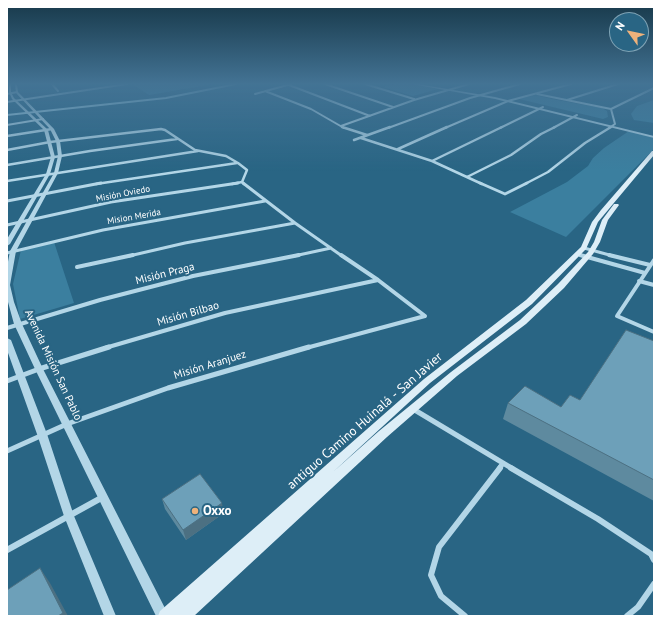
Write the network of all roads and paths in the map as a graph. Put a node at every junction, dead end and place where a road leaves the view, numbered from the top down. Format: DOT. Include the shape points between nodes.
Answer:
graph roads {
  1 [pos="31,113"];
  2 [pos="35,113"];
  3 [pos="318,113"];
  4 [pos="363,113"];
  5 [pos="377,113"];
  6 [pos="430,113"];
  7 [pos="479,113"];
  8 [pos="531,113"];
  9 [pos="564,113"];
  10 [pos="612,113"];
  11 [pos="370,116"];
  12 [pos="576,116"];
  13 [pos="38,117"];
  14 [pos="7,125"];
  15 [pos="614,125"];
  16 [pos="341,126"];
  17 [pos="49,129"];
  18 [pos="654,133"];
  19 [pos="368,135"];
  20 [pos="7,136"];
  21 [pos="654,137"];
  22 [pos="361,138"];
  23 [pos="177,139"];
  24 [pos="354,140"];
  25 [pos="54,142"];
  26 [pos="7,150"];
  27 [pos="398,150"];
  28 [pos="199,151"];
  29 [pos="56,156"];
  30 [pos="653,156"];
  31 [pos="432,161"];
  32 [pos="238,163"];
  33 [pos="7,165"];
  34 [pos="52,174"];
  35 [pos="467,177"];
  36 [pos="7,181"];
  37 [pos="242,182"];
  38 [pos="40,195"];
  39 [pos="7,201"];
  40 [pos="265,201"];
  41 [pos="29,220"];
  42 [pos="21,222"];
  43 [pos="295,223"];
  44 [pos="7,225"];
  45 [pos="331,248"];
  46 [pos="9,249"];
  47 [pos="585,252"];
  48 [pos="611,255"];
  49 [pos="654,260"];
  50 [pos="605,262"];
  51 [pos="650,265"];
  52 [pos="77,267"];
  53 [pos="644,273"];
  54 [pos="378,280"];
  55 [pos="640,280"];
  56 [pos="7,285"];
  57 [pos="654,285"];
  58 [pos="18,324"];
  59 [pos="7,328"];
  60 [pos="654,332"];
  61 [pos="7,340"];
  62 [pos="39,369"];
  63 [pos="20,376"];
  64 [pos="7,381"];
  65 [pos="413,409"];
  66 [pos="67,424"];
  67 [pos="42,434"];
  68 [pos="7,451"];
  69 [pos="503,463"];
  70 [pos="104,497"];
  71 [pos="68,516"];
  72 [pos="7,550"];
  73 [pos="654,560"];
  74 [pos="654,584"];
  75 [pos="110,616"];
  76 [pos="164,616"];
  77 [pos="183,616"];
  78 [pos="465,616"];
  79 [pos="627,616"];
  1 -- 13 [label="street, Avenida Misión San Pablo"];
  2 -- 13 [label="street, Avenida Misión San Pablo"];
  3 -- 16 [label="street"];
  4 -- 11 [label="street"];
  5 -- 11 [label="street"];
  6 -- 19 [label="street"];
  7 -- 27 [label="street"];
  8 -- 31 [label="street"];
  9 -- 12 [label="street"];
  10 -- 15 [label="street"];
  11 -- 16 [label="street"];
  12 -- 15 [label="street"];
  12 -- 35 [label="street" via="541,134 511,155"];
  13 -- 14 [label="street"];
  13 -- 17 [label="street, Avenida Misión San Pablo"];
  15 -- 18 [label="street"];
  15 -- 21 [label="street"];
  15 -- 35 [label="street" via="585,143 548,172 505,194"];
  16 -- 19 [label="street"];
  17 -- 20 [label="street"];
  17 -- 25 [label="street, Avenida Misión San Pablo"];
  19 -- 22 [label="street"];
  22 -- 24 [label="street"];
  22 -- 27 [label="street"];
  23 -- 25 [label="street" via="161,129"];
  23 -- 28 [label="street"];
  23 -- 29 [label="street"];
  25 -- 26 [label="street"];
  25 -- 29 [label="street, Avenida Misión San Pablo"];
  27 -- 31 [label="street"];
  28 -- 32 [label="street" via="226,156"];
  28 -- 34 [label="street"];
  29 -- 33 [label="street"];
  29 -- 34 [label="street, Avenida Misión San Pablo"];
  30 -- 47 [label="main road" via="611,211"];
  31 -- 35 [label="street"];
  32 -- 37 [label="street" via="247,170"];
  32 -- 38 [label="street" via="140,176"];
  34 -- 36 [label="street"];
  34 -- 38 [label="street, Avenida Misión San Pablo"];
  37 -- 40 [label="street"];
  37 -- 41 [label="street, Misión Oviedo" via="126,200"];
  38 -- 39 [label="street"];
  38 -- 41 [label="street, Avenida Misión San Pablo"];
  38 -- 42 [label="street, Avenida Misión San Pablo"];
  40 -- 43 [label="street"];
  40 -- 46 [label="street, Mision Merida"];
  41 -- 42 [label="street, Misión Oviedo"];
  41 -- 46 [label="street, Avenida Misión San Pablo"];
  42 -- 44 [label="street, Misión Oviedo"];
  42 -- 46 [label="street, Avenida Misión San Pablo"];
  43 -- 45 [label="street"];
  43 -- 52 [label="street" via="185,243"];
  45 -- 54 [label="street"];
  45 -- 58 [label="street, Misión Praga" via="193,276"];
  46 -- 56 [label="street, Avenida Misión San Pablo"];
  47 -- 48 [label="street"];
  47 -- 50 [label="street"];
  47 -- 65 [label="main road" via="561,286 523,322 454,374"];
  47 -- 76 [label="main road, antiguo Camino Huinalá - San Javier" via="529,302 427,381"];
  48 -- 50 [label="street"];
  48 -- 51 [label="street"];
  49 -- 51 [label="street"];
  50 -- 53 [label="street"];
  51 -- 53 [label="street"];
  53 -- 55 [label="street"];
  54 -- 62 [label="street, Misión Bilbao" via="211,316"];
  54 -- 66 [label="street, Misión Aranjuez" via="425,316 168,388"];
  55 -- 57 [label="street"];
  55 -- 60 [label="street" via="619,310 618,316"];
  56 -- 58 [label="street, Avenida Misión San Pablo"];
  58 -- 59 [label="street, Misión Praga"];
  58 -- 62 [label="street, Avenida Misión San Pablo"];
  61 -- 63 [label="street"];
  62 -- 63 [label="street, Misión Bilbao"];
  62 -- 66 [label="street, Avenida Misión San Pablo"];
  63 -- 64 [label="street, Misión Bilbao"];
  63 -- 67 [label="street"];
  65 -- 69 [label="street"];
  65 -- 77 [label="main road"];
  66 -- 67 [label="street, Misión Aranjuez"];
  66 -- 70 [label="street, Avenida Misión San Pablo"];
  67 -- 68 [label="street, Misión Aranjuez"];
  67 -- 71 [label="street"];
  69 -- 73 [label="street" via="598,519 651,554"];
  69 -- 78 [label="street" via="439,547 431,575 441,596"];
  70 -- 71 [label="street"];
  70 -- 76 [label="street, Avenida Misión San Pablo"];
  71 -- 72 [label="street"];
  71 -- 75 [label="street"];
  74 -- 79 [label="street" via="638,607"];
}
